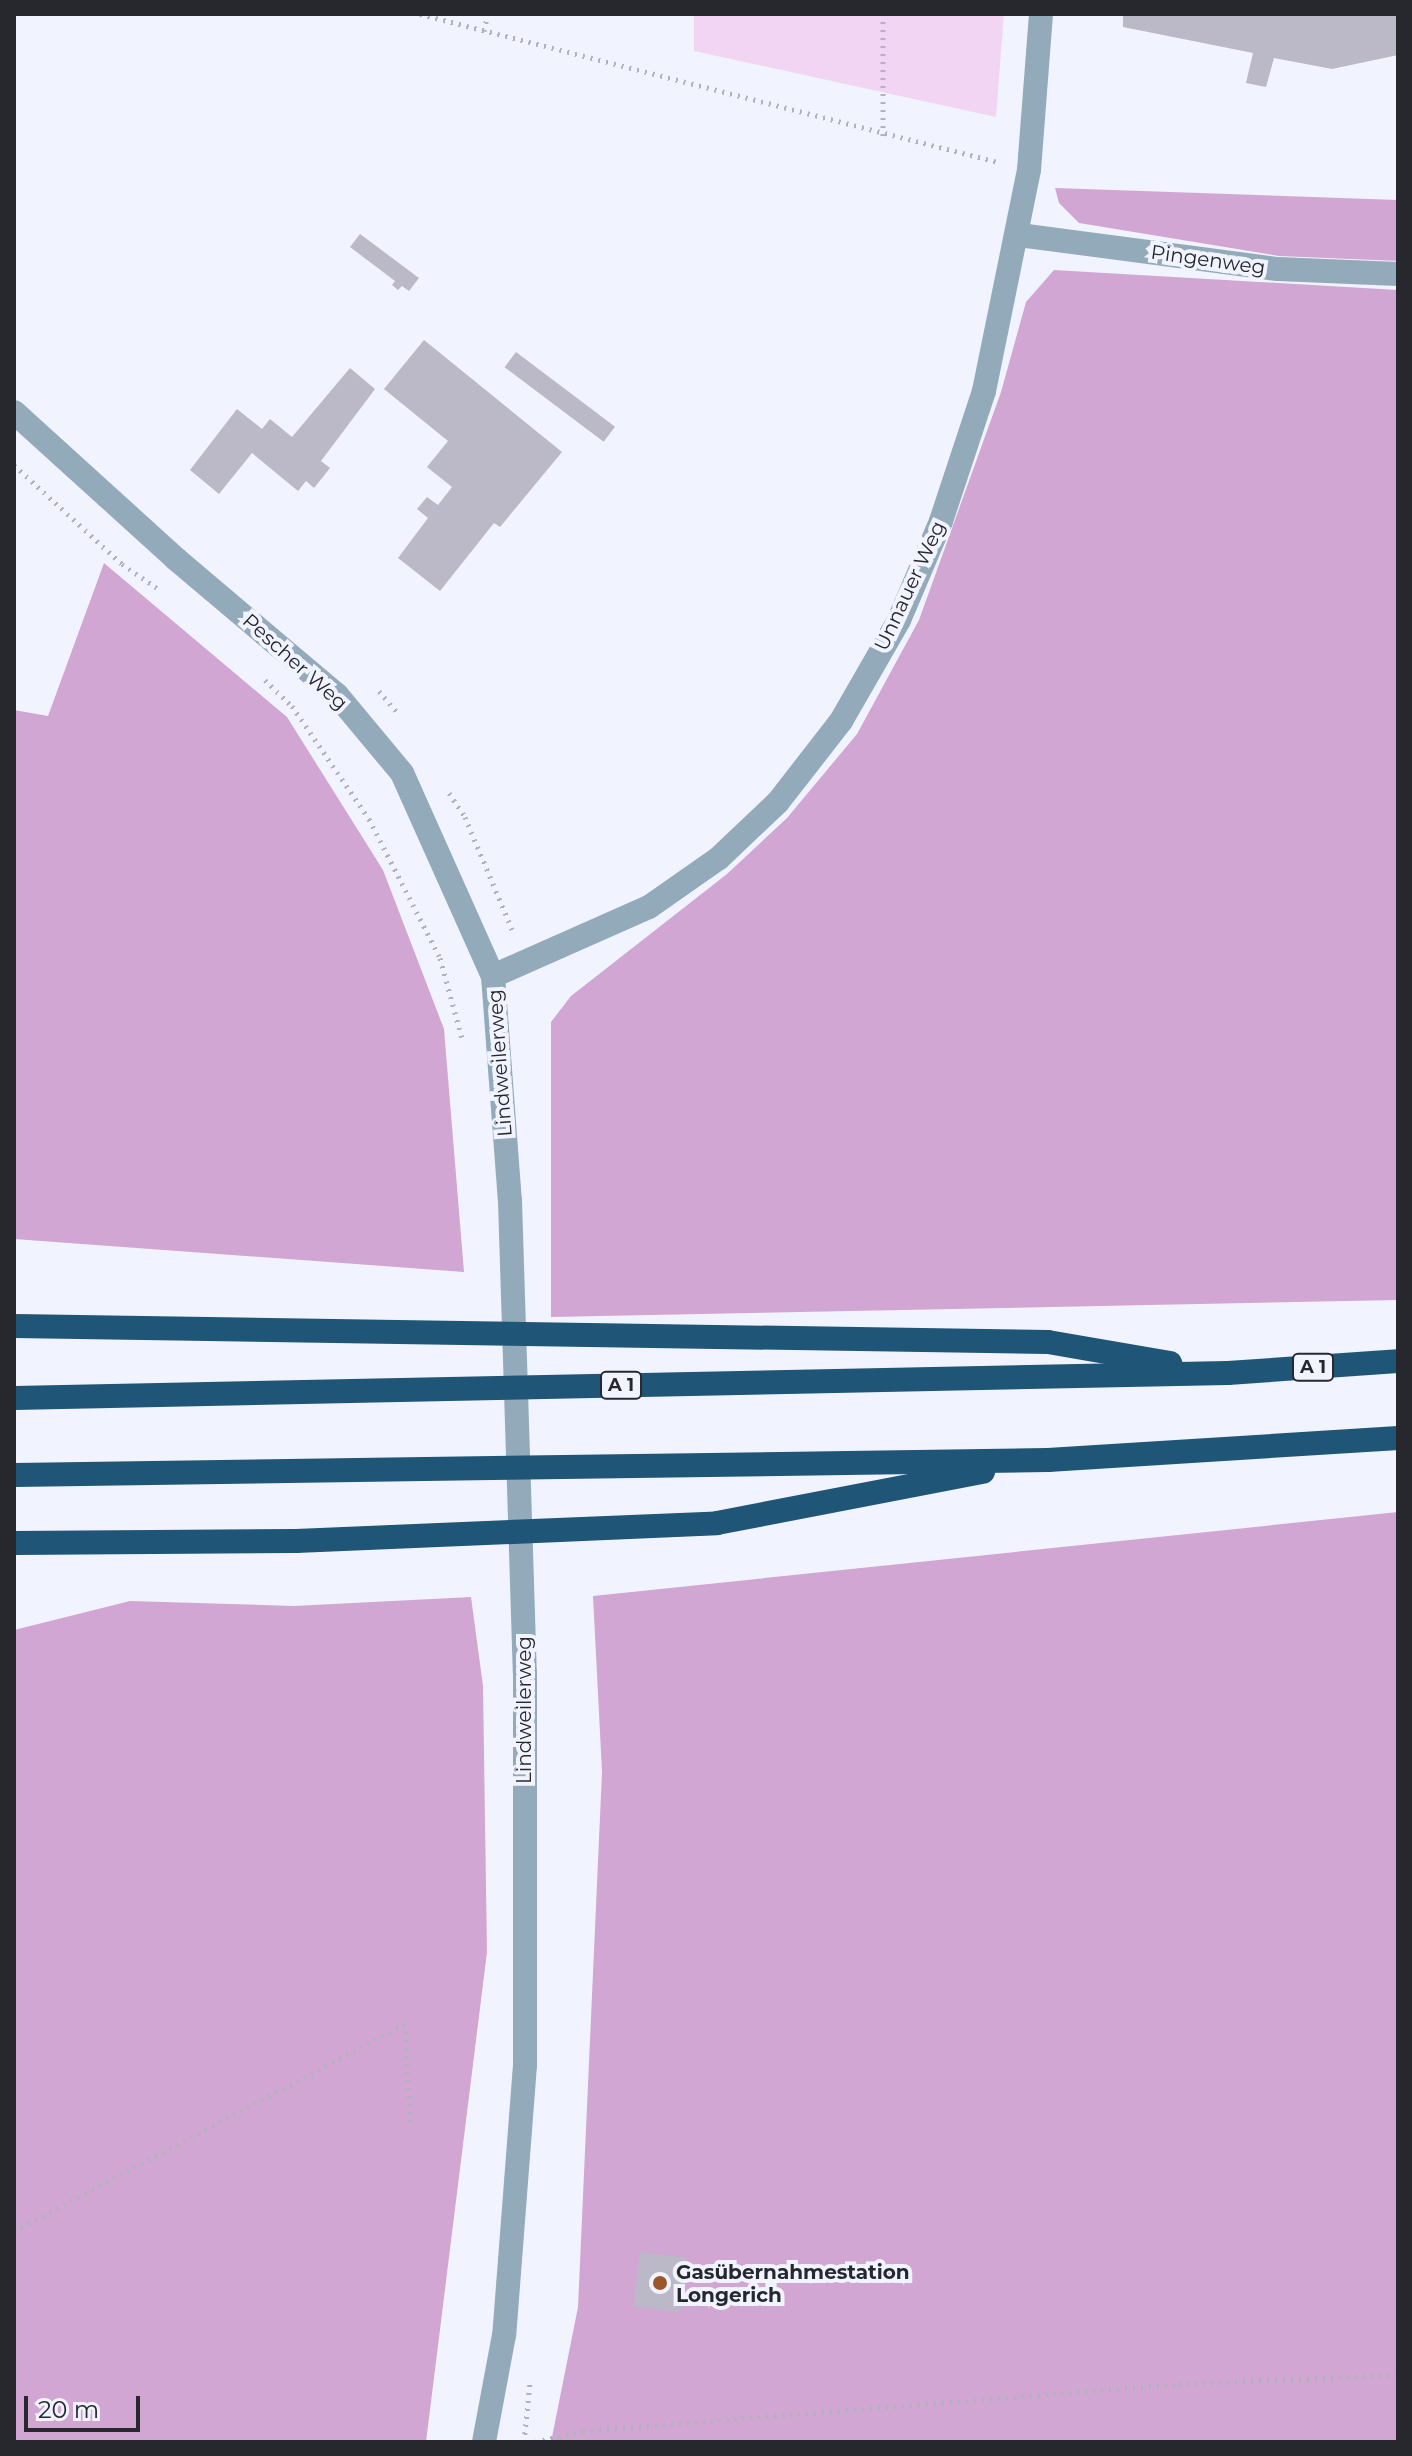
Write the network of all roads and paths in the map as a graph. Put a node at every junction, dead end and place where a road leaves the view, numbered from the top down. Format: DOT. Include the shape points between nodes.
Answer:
graph roads {
  1 [pos="420,14"];
  2 [pos="488,14"];
  3 [pos="883,14"];
  4 [pos="1041,14"];
  5 [pos="484,31"];
  6 [pos="883,137"];
  7 [pos="1029,170"];
  8 [pos="1019,235"];
  9 [pos="1398,274"];
  10 [pos="14,412"];
  11 [pos="14,465"];
  12 [pos="161,591"];
  13 [pos="258,673"];
  14 [pos="493,976"];
  15 [pos="465,1048"];
  16 [pos="14,1308"];
  17 [pos="14,1326"];
  18 [pos="263,1330"];
  19 [pos="1398,1361"];
  20 [pos="1228,1373"];
  21 [pos="14,1398"];
  22 [pos="1398,1438"];
  23 [pos="1048,1460"];
  24 [pos="14,1475"];
  25 [pos="14,1543"];
  26 [pos="131,1544"];
  27 [pos="14,1558"];
  28 [pos="410,2123"];
  29 [pos="14,2231"];
  30 [pos="1398,2375"];
  31 [pos="484,2442"];
  32 [pos="535,2442"];
  1 -- 5 [label="path"];
  2 -- 5 [label="path"];
  3 -- 6 [label="path"];
  4 -- 7 [label="street, Unnauer Weg"];
  5 -- 6 [label="path"];
  6 -- 7 [label="path"];
  7 -- 8 [label="street, Unnauer Weg"];
  8 -- 9 [label="street, Pingenweg" via="1278,269"];
  8 -- 14 [label="street, Unnauer Weg" via="984,391 941,521 899,620 841,721 778,802 719,858 649,907"];
  10 -- 14 [label="street, Pescher Weg" via="337,695 402,773"];
  11 -- 12 [label="path" via="122,564"];
  13 -- 15 [label="path" via="292,706 369,819 440,958"];
  14 -- 31 [label="street, Lindweilerweg" via="511,1238 525,1673 525,2065 504,2335"];
  16 -- 18 [label="highway"];
  17 -- 18 [label="highway"];
  18 -- 20 [label="highway" via="1048,1342"];
  19 -- 20 [label="highway, A 1"];
  20 -- 21 [label="highway, A 1"];
  22 -- 23 [label="highway"];
  23 -- 24 [label="highway"];
  23 -- 26 [label="highway" via="717,1523"];
  25 -- 26 [label="highway"];
  26 -- 27 [label="highway"];
  28 -- 29 [label="path" via="405,2024"];
  30 -- 32 [label="path" via="1179,2384 583,2431"];
}
